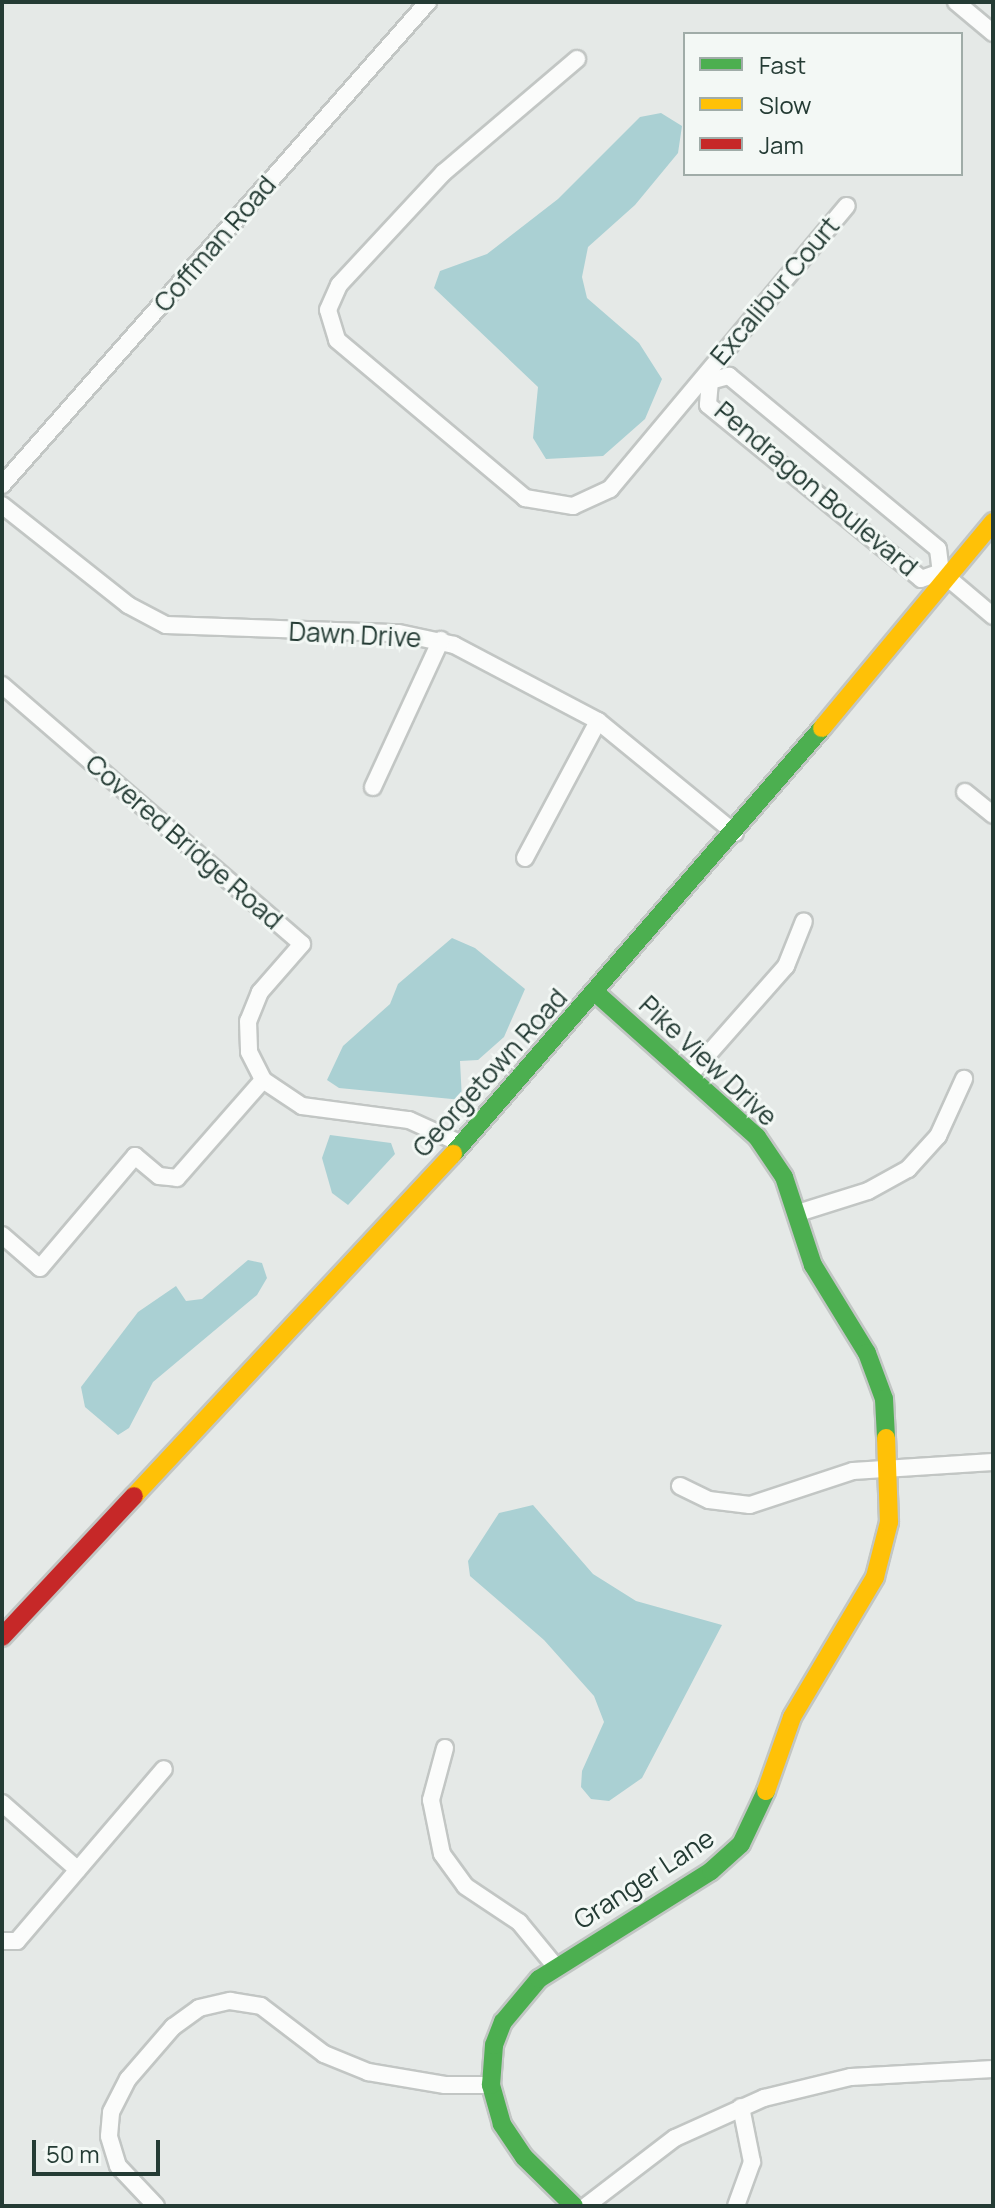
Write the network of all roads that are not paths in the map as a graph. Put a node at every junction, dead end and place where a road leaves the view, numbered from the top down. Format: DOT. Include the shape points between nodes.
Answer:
graph roads {
  1 [pos="428,2"];
  2 [pos="956,2"];
  3 [pos="993,33"];
  4 [pos="577,59"];
  5 [pos="847,206"];
  6 [pos="707,379"];
  7 [pos="2,485"];
  8 [pos="2,505"];
  9 [pos="993,522"];
  10 [pos="944,574"];
  11 [pos="993,616"];
  12 [pos="441,640"];
  13 [pos="2,685"];
  14 [pos="598,721"];
  15 [pos="373,787"];
  16 [pos="965,792"];
  17 [pos="993,815"];
  18 [pos="735,833"];
  19 [pos="525,858"];
  20 [pos="804,921"];
  21 [pos="596,993"];
  22 [pos="689,1076"];
  23 [pos="964,1079"];
  24 [pos="263,1080"];
  25 [pos="462,1144"];
  26 [pos="798,1213"];
  27 [pos="2,1235"];
  28 [pos="993,1462"];
  29 [pos="884,1469"];
  30 [pos="680,1486"];
  31 [pos="2,1637"];
  32 [pos="445,1748"];
  33 [pos="164,1769"];
  34 [pos="2,1803"];
  35 [pos="78,1870"];
  36 [pos="2,1941"];
  37 [pos="556,1967"];
  38 [pos="993,2069"];
  39 [pos="491,2085"];
  40 [pos="741,2107"];
  41 [pos="156,2206"];
  42 [pos="574,2206"];
  43 [pos="586,2206"];
  44 [pos="736,2206"];
  1 -- 7 [label="street, Coffman Road"];
  2 -- 3 [label="street"];
  4 -- 6 [label="street, Pendragon Boulevard" via="444,172 335,290 329,322 342,345 518,493 556,506 581,504 610,489"];
  5 -- 6 [label="street, Excalibur Court"];
  6 -- 10 [label="street, Pendragon Boulevard" via="729,376 742,386 938,549"];
  6 -- 10 [label="street, Pendragon Boulevard" via="708,405 921,579"];
  8 -- 12 [label="street, Dawn Drive" via="128,605 166,625 399,633"];
  9 -- 10 [label="street, Georgetown Road"];
  10 -- 11 [label="street"];
  10 -- 18 [label="street, Georgetown Road"];
  12 -- 14 [label="street, Dawn Drive"];
  12 -- 15 [label="street"];
  13 -- 24 [label="street, Covered Bridge Road" via="302,944 253,1006 248,1044"];
  14 -- 18 [label="street, Dawn Drive"];
  14 -- 19 [label="street"];
  16 -- 17 [label="street"];
  18 -- 21 [label="street, Georgetown Road"];
  20 -- 22 [label="street" via="786,966"];
  21 -- 22 [label="street, Pike View Drive"];
  21 -- 25 [label="street, Georgetown Road"];
  22 -- 26 [label="street, Pike View Drive" via="757,1137 784,1177"];
  23 -- 26 [label="street" via="938,1136 908,1169 868,1191"];
  24 -- 25 [label="street" via="302,1106 409,1120"];
  24 -- 27 [label="street" via="177,1178 159,1176 135,1156 40,1268"];
  25 -- 31 [label="street, Georgetown Road"];
  26 -- 29 [label="street, Pike View Drive" via="813,1265 867,1353 884,1399"];
  28 -- 29 [label="street"];
  29 -- 30 [label="street" via="836,1474 782,1498 750,1505 709,1500"];
  29 -- 37 [label="street, Granger Lane" via="889,1522 881,1565 792,1717 749,1831 711,1871"];
  32 -- 37 [label="street" via="431,1800 442,1854 465,1886 519,1922"];
  33 -- 35 [label="street"];
  34 -- 35 [label="street"];
  35 -- 36 [label="street" via="17,1941"];
  37 -- 39 [label="street, Granger Lane" via="521,1995 503,2022 494,2045"];
  38 -- 40 [label="street" via="851,2077"];
  39 -- 41 [label="street" via="445,2085 345,2065 275,2014 246,2002 199,2008 150,2054 116,2098 109,2136 121,2173"];
  39 -- 42 [label="street, Granger Lane" via="514,2145"];
  40 -- 43 [label="street" via="648,2156"];
  40 -- 44 [label="street" via="752,2162"];
}
